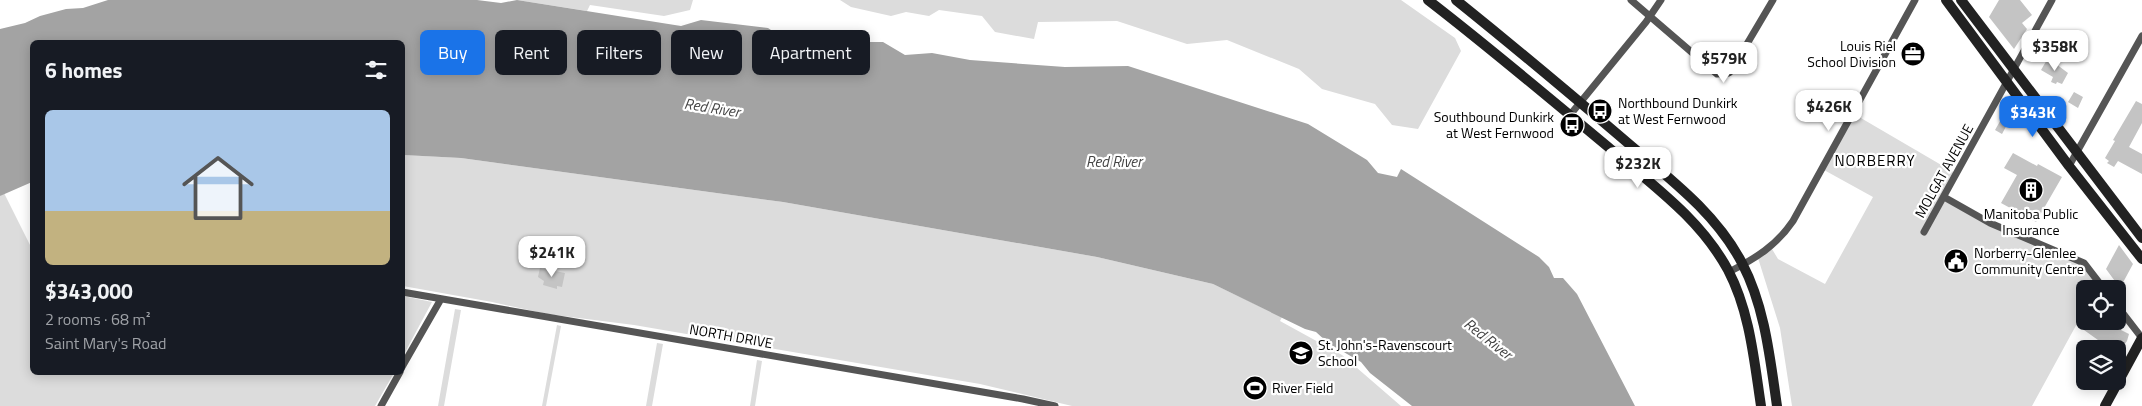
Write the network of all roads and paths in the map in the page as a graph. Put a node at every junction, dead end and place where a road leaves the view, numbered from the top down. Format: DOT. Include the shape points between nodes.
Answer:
graph roads {
  1 [pos="1428,0"];
  2 [pos="1456,0"];
  3 [pos="1631,0"];
  4 [pos="1661,0"];
  5 [pos="1773,0"];
  6 [pos="1914,0"];
  7 [pos="1946,0"];
  8 [pos="1962,0"];
  9 [pos="2052,0"];
  10 [pos="1651,16"];
  11 [pos="2142,36"];
  12 [pos="2014,70"];
  13 [pos="2008,83"];
  14 [pos="1580,102"];
  15 [pos="1570,115"];
  16 [pos="2077,152"];
  17 [pos="2069,166"];
  18 [pos="1944,197"];
  19 [pos="1924,232"];
  20 [pos="2142,237"];
  21 [pos="2134,249"];
  22 [pos="2142,259"];
  23 [pos="1743,264"];
  24 [pos="1729,272"];
  25 [pos="2097,280"];
  26 [pos="405,293"];
  27 [pos="441,299"];
  28 [pos="2126,317"];
  29 [pos="2142,338"];
  30 [pos="405,362"];
  31 [pos="398,375"];
  32 [pos="381,406"];
  33 [pos="1055,406"];
  34 [pos="1761,406"];
  35 [pos="1777,406"];
  36 [pos="2105,406"];
  1 -- 15 [label="main road"];
  2 -- 14 [label="main road"];
  3 -- 10 [label="street"];
  4 -- 10 [label="street"];
  5 -- 10 [label="street" via="1744,49 1739,64 1729,73 1717,74"];
  6 -- 23 [label="street" via="1793,221 1782,237"];
  7 -- 13 [label="main road"];
  8 -- 12 [label="main road"];
  9 -- 12 [label="street, MOLGAT AVENUE"];
  10 -- 14 [label="street"];
  11 -- 16 [label="street"];
  12 -- 13 [label="street, MOLGAT AVENUE"];
  12 -- 16 [label="main road"];
  13 -- 17 [label="main road"];
  13 -- 18 [label="street, MOLGAT AVENUE"];
  14 -- 15 [label="street"];
  14 -- 23 [label="main road" via="1690,196 1712,218"];
  15 -- 24 [label="main road" via="1688,216"];
  16 -- 17 [label="street"];
  16 -- 20 [label="main road"];
  17 -- 21 [label="main road"];
  18 -- 19 [label="street, MOLGAT AVENUE"];
  18 -- 25 [label="street" via="1990,223 2084,263"];
  20 -- 21 [label="street"];
  21 -- 22 [label="main road"];
  23 -- 24 [label="street"];
  23 -- 35 [label="main road" via="1758,301 1765,330"];
  24 -- 34 [label="main road" via="1743,306"];
  26 -- 27 [label="street, NORTH DRIVE"];
  27 -- 30 [label="street"];
  27 -- 33 [label="street, NORTH DRIVE"];
  28 -- 29 [label="street"];
  29 -- 36 [label="main road"];
  31 -- 32 [label="street"];
}
